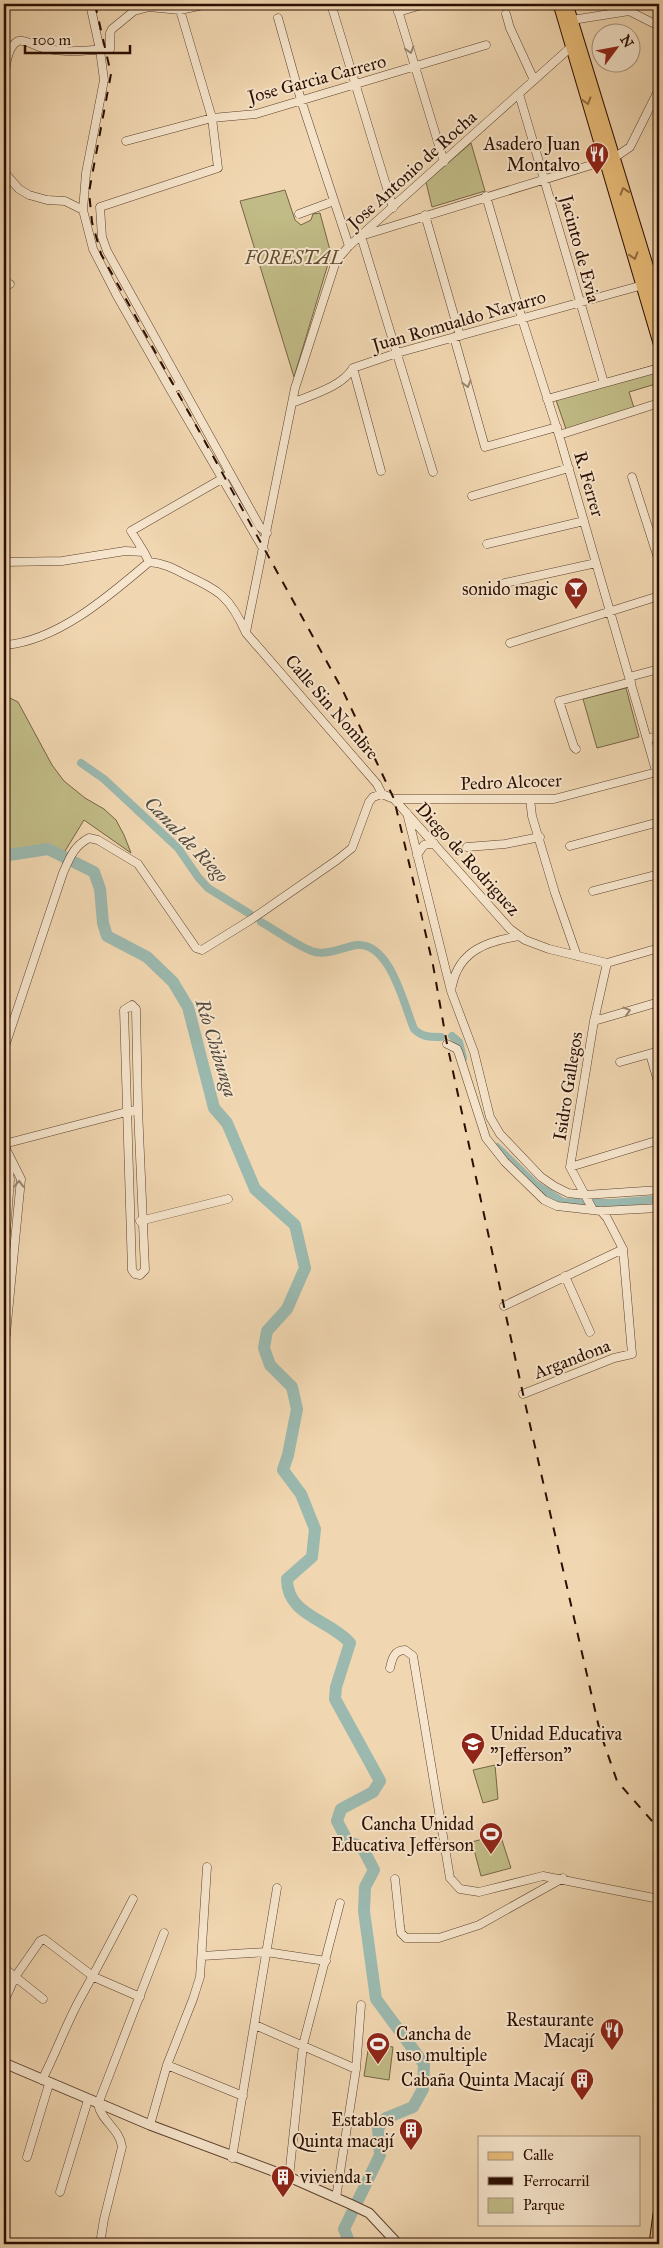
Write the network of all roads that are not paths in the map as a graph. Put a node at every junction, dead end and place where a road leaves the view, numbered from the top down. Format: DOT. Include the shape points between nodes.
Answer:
graph roads {
  1 [pos="90,4"];
  2 [pos="208,4"];
  3 [pos="331,4"];
  4 [pos="396,4"];
  5 [pos="425,4"];
  6 [pos="558,4"];
  7 [pos="568,4"];
  8 [pos="177,7"];
  9 [pos="398,12"];
  10 [pos="506,14"];
  11 [pos="278,18"];
  12 [pos="572,20"];
  13 [pos="659,26"];
  14 [pos="486,45"];
  15 [pos="571,47"];
  16 [pos="7,49"];
  17 [pos="100,50"];
  18 [pos="415,68"];
  19 [pos="534,80"];
  20 [pos="4,84"];
  21 [pos="357,85"];
  22 [pos="659,89"];
  23 [pos="519,94"];
  24 [pos="301,100"];
  25 [pos="656,103"];
  26 [pos="212,118"];
  27 [pos="126,142"];
  28 [pos="609,160"];
  29 [pos="444,162"];
  30 [pos="4,172"];
  31 [pos="546,179"];
  32 [pos="486,196"];
  33 [pos="334,201"];
  34 [pos="393,208"];
  35 [pos="83,210"];
  36 [pos="299,214"];
  37 [pos="425,215"];
  38 [pos="361,236"];
  39 [pos="349,246"];
  40 [pos="643,285"];
  41 [pos="579,303"];
  42 [pos="659,304"];
  43 [pos="522,319"];
  44 [pos="457,336"];
  45 [pos="659,343"];
  46 [pos="397,353"];
  47 [pos="353,368"];
  48 [pos="659,368"];
  49 [pos="604,383"];
  50 [pos="181,385"];
  51 [pos="170,389"];
  52 [pos="547,399"];
  53 [pos="292,403"];
  54 [pos="659,403"];
  55 [pos="558,431"];
  56 [pos="569,468"];
  57 [pos="381,471"];
  58 [pos="433,472"];
  59 [pos="231,474"];
  60 [pos="632,477"];
  61 [pos="221,479"];
  62 [pos="472,496"];
  63 [pos="584,521"];
  64 [pos="267,534"];
  65 [pos="487,544"];
  66 [pos="264,550"];
  67 [pos="144,552"];
  68 [pos="659,561"];
  69 [pos="4,562"];
  70 [pos="149,562"];
  71 [pos="596,563"];
  72 [pos="505,583"];
  73 [pos="659,596"];
  74 [pos="610,612"];
  75 [pos="246,633"];
  76 [pos="510,643"];
  77 [pos="6,645"];
  78 [pos="659,669"];
  79 [pos="630,680"];
  80 [pos="659,736"];
  81 [pos="647,739"];
  82 [pos="576,749"];
  83 [pos="657,772"];
  84 [pos="659,781"];
  85 [pos="382,794"];
  86 [pos="394,799"];
  87 [pos="530,799"];
  88 [pos="407,813"];
  89 [pos="659,822"];
  90 [pos="540,837"];
  91 [pos="434,843"];
  92 [pos="570,846"];
  93 [pos="467,847"];
  94 [pos="417,855"];
  95 [pos="659,874"];
  96 [pos="593,891"];
  97 [pos="520,936"];
  98 [pos="659,948"];
  99 [pos="577,956"];
  100 [pos="606,963"];
  101 [pos="451,991"];
  102 [pos="659,1002"];
  103 [pos="594,1021"];
  104 [pos="447,1044"];
  105 [pos="4,1049"];
  106 [pos="659,1051"];
  107 [pos="650,1054"];
  108 [pos="620,1062"];
  109 [pos="659,1085"];
  110 [pos="138,1109"];
  111 [pos="126,1112"];
  112 [pos="659,1140"];
  113 [pos="4,1144"];
  114 [pos="4,1161"];
  115 [pos="570,1166"];
  116 [pos="659,1190"];
  117 [pos="585,1196"];
  118 [pos="228,1199"];
  119 [pos="659,1208"];
  120 [pos="595,1209"];
  121 [pos="143,1221"];
  122 [pos="130,1224"];
  123 [pos="623,1249"];
  124 [pos="4,1257"];
  125 [pos="565,1276"];
  126 [pos="504,1306"];
  127 [pos="590,1332"];
  128 [pos="4,1354"];
  129 [pos="632,1354"];
  130 [pos="523,1394"];
  131 [pos="390,1668"];
  132 [pos="207,1867"];
  133 [pos="562,1878"];
  134 [pos="395,1879"];
  135 [pos="277,1888"];
  136 [pos="133,1899"];
  137 [pos="659,1899"];
  138 [pos="340,1903"];
  139 [pos="164,1933"];
  140 [pos="266,1952"];
  141 [pos="202,1956"];
  142 [pos="326,1961"];
  143 [pos="4,1968"];
  144 [pos="15,1977"];
  145 [pos="94,1977"];
  146 [pos="140,1997"];
  147 [pos="43,2000"];
  148 [pos="4,2002"];
  149 [pos="362,2005"];
  150 [pos="255,2025"];
  151 [pos="303,2046"];
  152 [pos="4,2063"];
  153 [pos="167,2066"];
  154 [pos="356,2069"];
  155 [pos="45,2082"];
  156 [pos="243,2096"];
  157 [pos="88,2100"];
  158 [pos="98,2104"];
  159 [pos="150,2125"];
  160 [pos="27,2156"];
  161 [pos="232,2158"];
  162 [pos="289,2177"];
  163 [pos="60,2192"];
  164 [pos="336,2198"];
  165 [pos="659,2214"];
  166 [pos="100,2244"];
  167 [pos="398,2244"];
  168 [pos="655,2244"];
  1 -- 17 [label="street"];
  2 -- 8 [label="street"];
  3 -- 21 [label="street"];
  4 -- 9 [label="street"];
  5 -- 9 [label="street"];
  6 -- 15 [label="main road"];
  7 -- 12 [label="main road"];
  8 -- 17 [label="street" via="149,7 134,11 112,29 110,49"];
  8 -- 26 [label="street"];
  9 -- 18 [label="street, one-way"];
  10 -- 19 [label="street"];
  11 -- 24 [label="street"];
  12 -- 13 [label="street" via="629,11"];
  12 -- 28 [label="main road"];
  14 -- 18 [label="street, Jose Garcia Carrero"];
  15 -- 19 [label="street, Jose Antonio de Rocha"];
  15 -- 28 [label="main road, one-way"];
  16 -- 17 [label="street" via="23,41 44,49 70,52"];
  16 -- 20 [label="street"];
  17 -- 35 [label="street" via="104,80 86,173"];
  18 -- 21 [label="street, Jose Garcia Carrero"];
  18 -- 29 [label="street"];
  19 -- 23 [label="street, Jose Antonio de Rocha"];
  21 -- 24 [label="street, Jose Garcia Carrero"];
  21 -- 34 [label="street"];
  22 -- 25 [label="street"];
  23 -- 29 [label="street, Jose Antonio de Rocha"];
  23 -- 31 [label="street, Jacinto de Evia"];
  24 -- 26 [label="street, Jose Garcia Carrero" via="256,114"];
  24 -- 33 [label="street"];
  25 -- 28 [label="street" via="630,147"];
  26 -- 27 [label="street, Jose Garcia Carrero"];
  26 -- 50 [label="street" via="218,168 100,207 102,237 107,252"];
  28 -- 31 [label="street"];
  28 -- 40 [label="main road, one-way"];
  42 -- 28 [label="main road, one-way"];
  29 -- 34 [label="street, Jose Antonio de Rocha"];
  30 -- 35 [label="street" via="29,195 65,201"];
  31 -- 32 [label="street"];
  31 -- 41 [label="street, Jacinto de Evia"];
  32 -- 37 [label="street"];
  32 -- 43 [label="street, R. Ferrer"];
  33 -- 36 [label="street"];
  33 -- 39 [label="street"];
  34 -- 38 [label="street, Jose Antonio de Rocha"];
  35 -- 51 [label="street" via="93,248"];
  37 -- 38 [label="street"];
  37 -- 44 [label="street"];
  38 -- 39 [label="street, Jose Antonio de Rocha"];
  38 -- 46 [label="street"];
  39 -- 53 [label="street, Jose Antonio de Rocha" via="336,261"];
  40 -- 41 [label="street, Juan Romualdo Navarro"];
  40 -- 45 [label="main road"];
  41 -- 43 [label="street, Juan Romualdo Navarro"];
  41 -- 49 [label="street, Jacinto de Evia"];
  43 -- 44 [label="street, Juan Romualdo Navarro"];
  43 -- 52 [label="street, R. Ferrer"];
  44 -- 46 [label="street, Juan Romualdo Navarro"];
  44 -- 55 [label="street, one-way" via="485,447"];
  46 -- 47 [label="street, Juan Romualdo Navarro"];
  46 -- 58 [label="street"];
  47 -- 53 [label="street, Juan Romualdo Navarro" via="339,382"];
  47 -- 57 [label="street"];
  48 -- 49 [label="street"];
  49 -- 52 [label="street"];
  50 -- 51 [label="street"];
  50 -- 59 [label="street"];
  51 -- 61 [label="street"];
  52 -- 55 [label="street, R. Ferrer"];
  53 -- 64 [label="street, Jose Antonio de Rocha"];
  54 -- 55 [label="street"];
  55 -- 56 [label="street, R. Ferrer"];
  56 -- 62 [label="street"];
  56 -- 63 [label="street, R. Ferrer"];
  59 -- 61 [label="street"];
  59 -- 64 [label="street"];
  60 -- 68 [label="street"];
  61 -- 66 [label="street"];
  61 -- 67 [label="street" via="132,531"];
  63 -- 65 [label="street"];
  63 -- 71 [label="street, R. Ferrer"];
  64 -- 66 [label="street, Jose Antonio de Rocha"];
  66 -- 75 [label="street, Jose Antonio de Rocha"];
  67 -- 69 [label="street" via="124,551 62,561"];
  67 -- 70 [label="street"];
  70 -- 75 [label="street, Calle Sin Nombre" via="162,563 215,588 237,614"];
  70 -- 77 [label="street" via="110,595 54,631 22,643"];
  71 -- 72 [label="street"];
  71 -- 74 [label="street, R. Ferrer"];
  73 -- 74 [label="street"];
  74 -- 76 [label="street"];
  74 -- 79 [label="street, R. Ferrer"];
  75 -- 85 [label="street, Calle Sin Nombre" via="377,784"];
  78 -- 79 [label="street"];
  79 -- 81 [label="street, R. Ferrer"];
  79 -- 82 [label="street" via="559,701"];
  80 -- 81 [label="street"];
  81 -- 83 [label="street, R. Ferrer"];
  83 -- 84 [label="street, R. Ferrer"];
  83 -- 87 [label="street, Pedro Alcocer" via="554,799"];
  85 -- 86 [label="street"];
  85 -- 105 [label="street" via="369,802 352,848 202,950 196,948 138,864 98,840 89,838 80,843 72,851 63,873"];
  86 -- 87 [label="street, Pedro Alcocer"];
  86 -- 88 [label="street, Diego de Rodriguez"];
  87 -- 90 [label="street"];
  88 -- 91 [label="street, Diego de Rodriguez"];
  88 -- 94 [label="street"];
  89 -- 92 [label="street"];
  90 -- 93 [label="street"];
  90 -- 99 [label="street"];
  91 -- 94 [label="street" via="424,846"];
  91 -- 97 [label="street, Diego de Rodriguez" via="510,929"];
  94 -- 101 [label="street"];
  95 -- 96 [label="street"];
  97 -- 99 [label="street, Diego de Rodriguez" via="549,949"];
  97 -- 101 [label="street, Diego de Rodriguez" via="484,944 471,952 454,974"];
  98 -- 100 [label="street, Diego de Rodriguez"];
  99 -- 100 [label="street, Diego de Rodriguez"];
  100 -- 103 [label="street, Isidro Gallegos"];
  101 -- 117 [label="street" via="474,1052 490,1117 500,1134 554,1186"];
  103 -- 102 [label="street, one-way"];
  103 -- 115 [label="street, Isidro Gallegos"];
  104 -- 120 [label="street" via="457,1049 486,1138 504,1162 544,1200 557,1206"];
  106 -- 107 [label="street"];
  107 -- 108 [label="street"];
  107 -- 109 [label="street"];
  110 -- 111 [label="street"];
  110 -- 111 [label="street" via="136,1008 132,1005 124,1010"];
  110 -- 121 [label="street"];
  111 -- 113 [label="street"];
  111 -- 122 [label="street"];
  112 -- 115 [label="street"];
  128 -- 113 [label="street, one-way" via="21,1179"];
  114 -- 124 [label="street" via="10,1180"];
  115 -- 117 [label="street, Isidro Gallegos"];
  116 -- 117 [label="street"];
  117 -- 120 [label="street, Isidro Gallegos"];
  118 -- 121 [label="street"];
  119 -- 120 [label="street"];
  120 -- 123 [label="street, Isidro Gallegos" via="608,1218"];
  121 -- 122 [label="street"];
  121 -- 122 [label="street" via="145,1270 140,1275 132,1270"];
  123 -- 125 [label="street"];
  123 -- 129 [label="street, Isidro Gallegos"];
  125 -- 126 [label="street"];
  125 -- 127 [label="street"];
  129 -- 130 [label="street, Argandona"];
  131 -- 133 [label="street" via="396,1652 405,1650 414,1656 450,1878 460,1889 479,1892 543,1876"];
  132 -- 141 [label="street"];
  133 -- 134 [label="street" via="479,1925 440,1938 406,1938 401,1933"];
  133 -- 137 [label="street"];
  135 -- 140 [label="street"];
  136 -- 145 [label="street"];
  138 -- 142 [label="street"];
  139 -- 146 [label="street"];
  140 -- 141 [label="street"];
  140 -- 142 [label="street"];
  140 -- 150 [label="street"];
  141 -- 153 [label="street" via="193,1999"];
  142 -- 151 [label="street"];
  143 -- 144 [label="street"];
  144 -- 145 [label="street" via="44,1939"];
  144 -- 147 [label="street"];
  144 -- 148 [label="street"];
  145 -- 146 [label="street"];
  145 -- 155 [label="street" via="80,1998"];
  146 -- 158 [label="street"];
  149 -- 154 [label="street"];
  150 -- 151 [label="street"];
  150 -- 156 [label="street"];
  151 -- 154 [label="street"];
  151 -- 162 [label="street"];
  152 -- 155 [label="street"];
  153 -- 156 [label="street"];
  153 -- 159 [label="street"];
  154 -- 164 [label="street"];
  155 -- 157 [label="street"];
  155 -- 160 [label="street"];
  156 -- 161 [label="street"];
  157 -- 158 [label="street"];
  157 -- 163 [label="street"];
  158 -- 159 [label="street"];
  158 -- 166 [label="street" via="99,2112 120,2137 122,2147"];
  159 -- 161 [label="street"];
  161 -- 162 [label="street"];
  162 -- 164 [label="street"];
  164 -- 167 [label="street" via="369,2213"];
  165 -- 168 [label="main road"];
}
